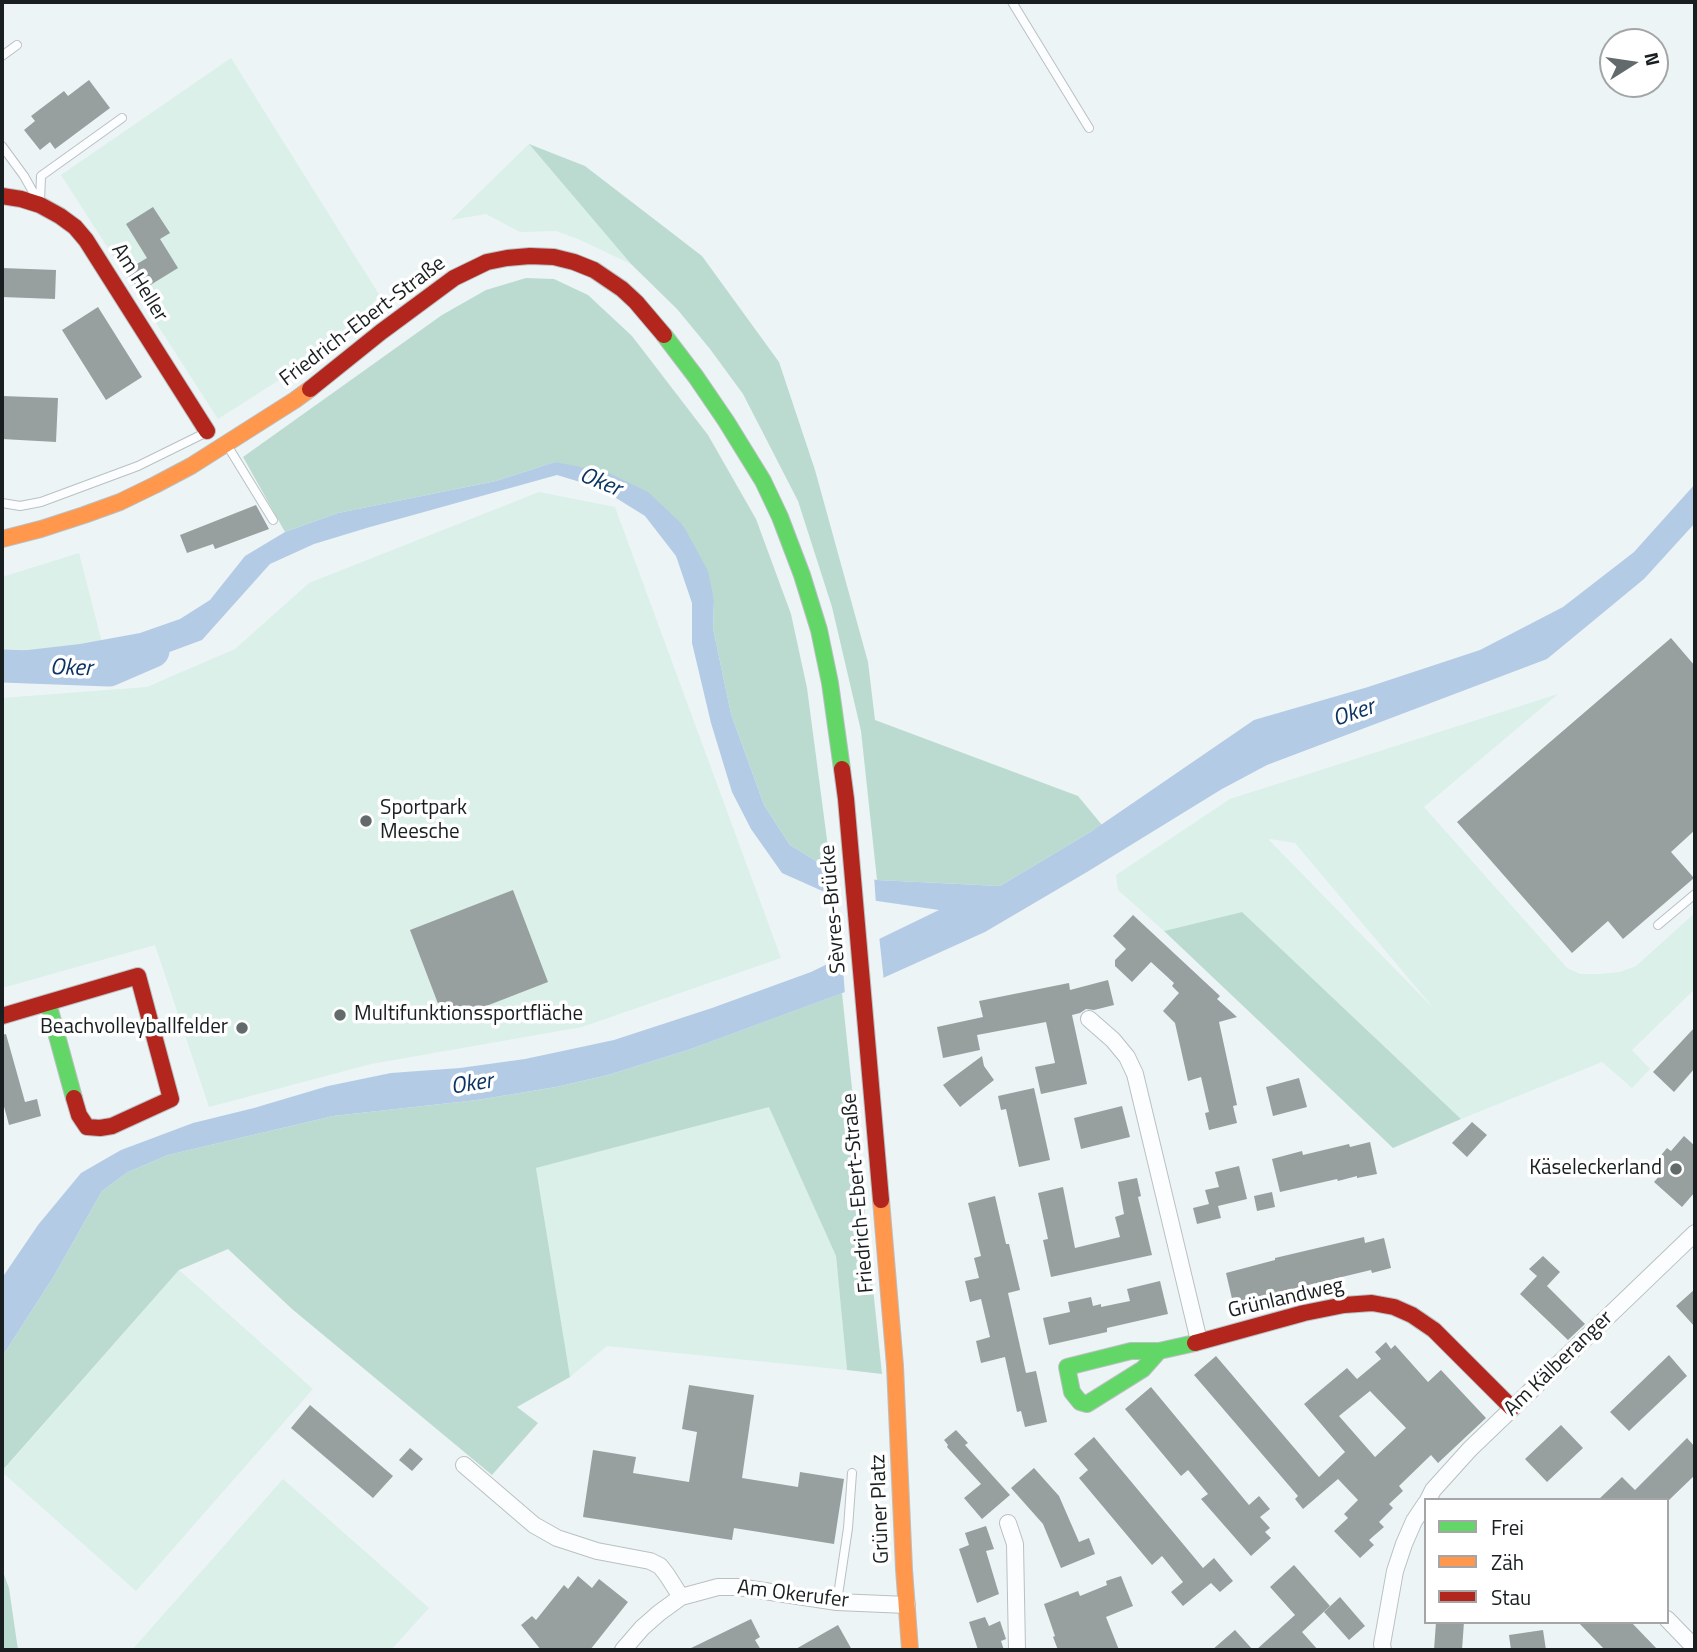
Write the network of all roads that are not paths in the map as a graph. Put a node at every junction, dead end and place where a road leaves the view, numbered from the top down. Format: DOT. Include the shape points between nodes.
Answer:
graph roads {
  1 [pos="1012,2"];
  2 [pos="17,45"];
  3 [pos="2,56"];
  4 [pos="122,118"];
  5 [pos="1089,128"];
  6 [pos="2,146"];
  7 [pos="2,195"];
  8 [pos="40,205"];
  9 [pos="207,431"];
  10 [pos="227,444"];
  11 [pos="2,503"];
  12 [pos="273,520"];
  13 [pos="2,539"];
  14 [pos="846,799"];
  15 [pos="1695,894"];
  16 [pos="1658,925"];
  17 [pos="48,1003"];
  18 [pos="2,1016"];
  19 [pos="864,1016"];
  20 [pos="1089,1018"];
  21 [pos="1695,1233"];
  22 [pos="1199,1341"];
  23 [pos="1159,1351"];
  24 [pos="895,1366"];
  25 [pos="1512,1408"];
  26 [pos="464,1465"];
  27 [pos="852,1473"];
  28 [pos="1429,1498"];
  29 [pos="1424,1506"];
  30 [pos="1008,1523"];
  31 [pos="681,1597"];
  32 [pos="837,1602"];
  33 [pos="907,1605"];
  34 [pos="1669,1621"];
  35 [pos="1377,1648"];
  36 [pos="1695,1648"];
  37 [pos="623,1650"];
  38 [pos="910,1650"];
  39 [pos="1017,1650"];
  1 -- 5 [label="lane"];
  2 -- 3 [label="lane"];
  4 -- 8 [label="lane" via="41,176"];
  6 -- 8 [label="lane"];
  7 -- 8 [label="main road, Am Heller"];
  8 -- 9 [label="main road, Am Heller" via="75,227 86,240"];
  9 -- 11 [label="lane" via="138,466 41,502"];
  10 -- 12 [label="lane"];
  10 -- 13 [label="main road, Friedrich-Ebert-Straße" via="120,502"];
  10 -- 14 [label="main road, Friedrich-Ebert-Straße" via="295,400 425,298 470,269 507,257 530,256 554,257 594,270 636,302 667,338 726,421 769,493 819,630"];
  14 -- 19 [label="main road, Sèvres-Brücke"];
  15 -- 16 [label="lane"];
  17 -- 17 [label="main road" via="138,976 171,1099 112,1126 87,1127 79,1115"];
  17 -- 18 [label="main road"];
  19 -- 24 [label="main road, Friedrich-Ebert-Straße"];
  20 -- 22 [label="street" via="1113,1040 1135,1074"];
  21 -- 25 [label="street, Am Kälberanger"];
  22 -- 23 [label="main road, Grünlandweg"];
  22 -- 25 [label="main road, Grünlandweg" via="1344,1305 1394,1307 1434,1330"];
  23 -- 23 [label="main road, Grünlandweg" via="1143,1369 1087,1404 1072,1392 1067,1367 1131,1351"];
  24 -- 33 [label="main road, Grüner Platz"];
  25 -- 28 [label="street, Am Kälberanger" via="1470,1448"];
  26 -- 31 [label="street" via="534,1525 557,1538 660,1566"];
  27 -- 32 [label="lane"];
  29 -- 35 [label="street, Am Kälberanger" via="1395,1571"];
  30 -- 39 [label="street" via="1015,1544"];
  31 -- 32 [label="street, Am Okerufer" via="738,1587"];
  31 -- 37 [label="street, Am Okerufer"];
  32 -- 33 [label="street, Am Okerufer"];
  33 -- 38 [label="main road, Grüner Platz"];
  34 -- 36 [label="street"];
}
